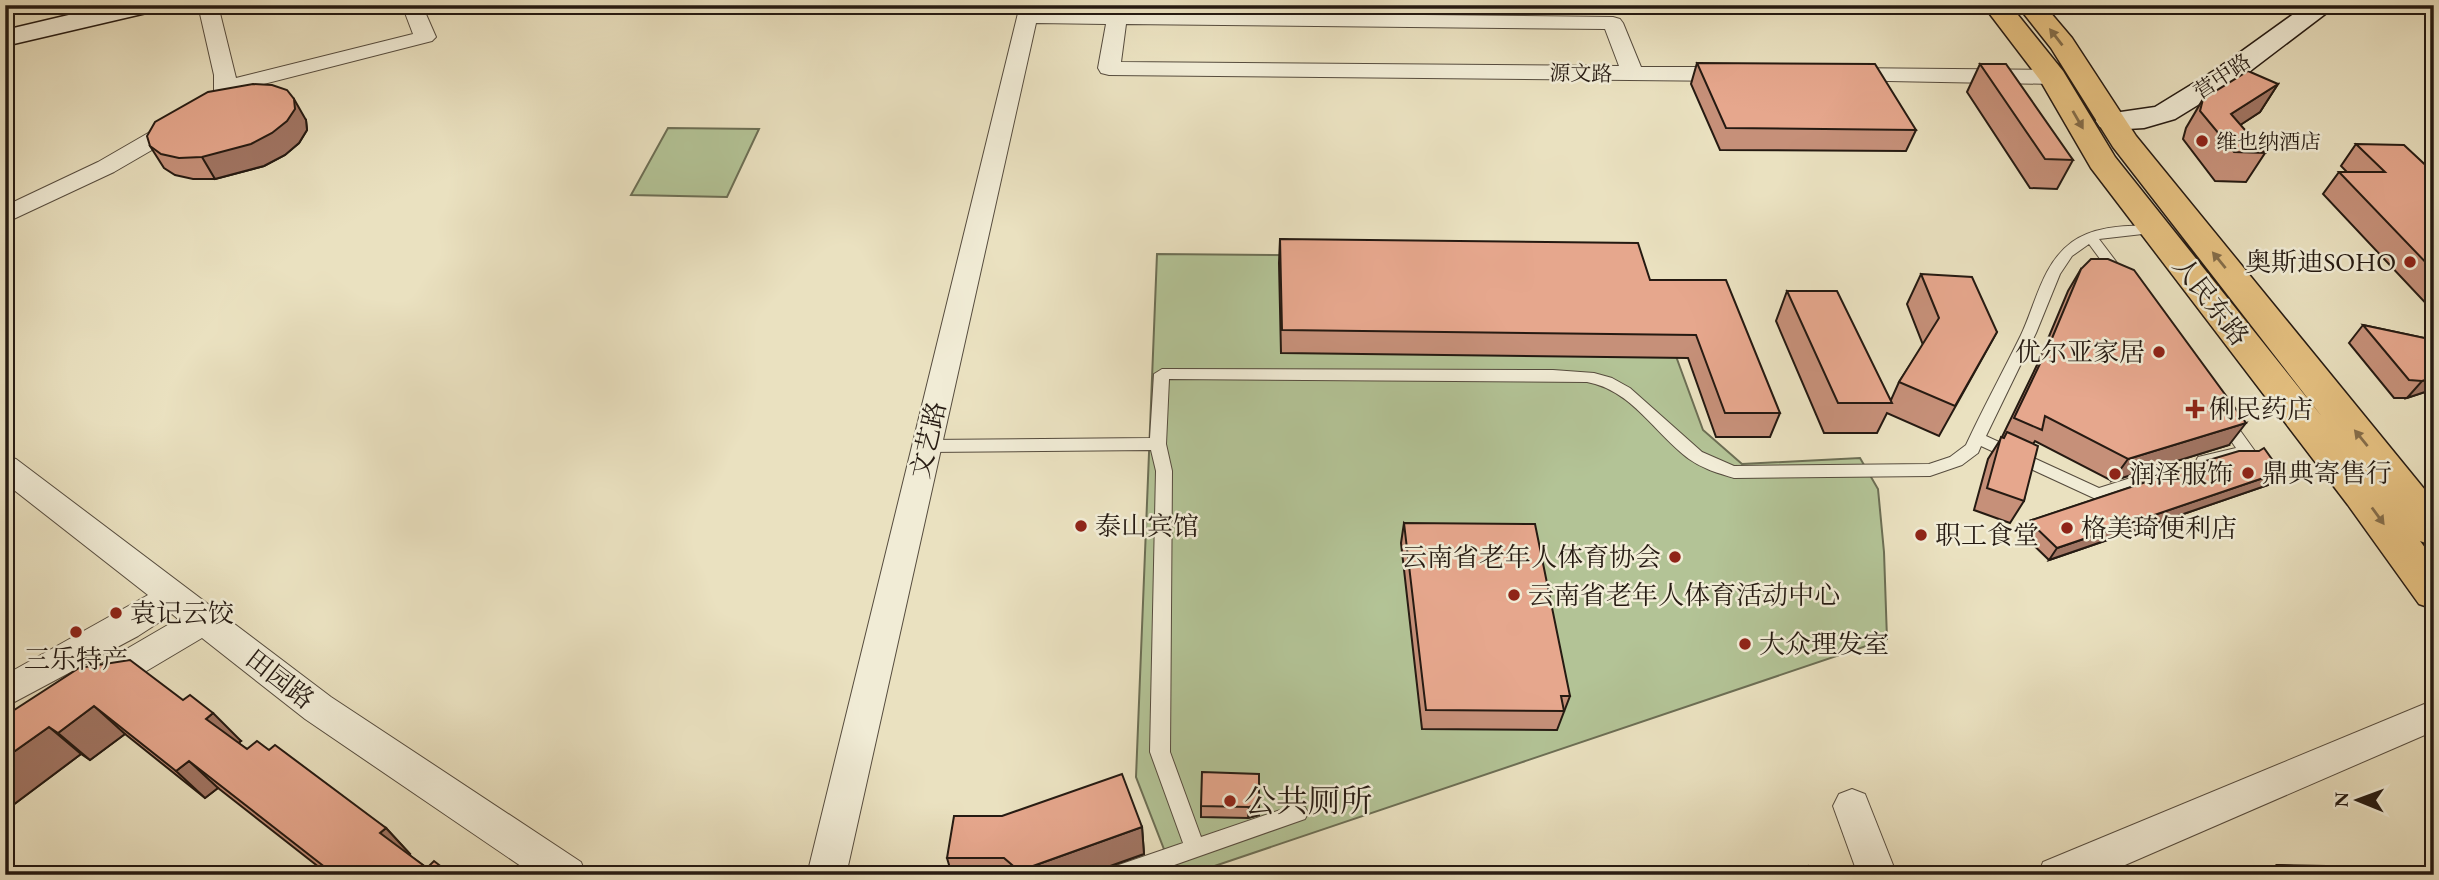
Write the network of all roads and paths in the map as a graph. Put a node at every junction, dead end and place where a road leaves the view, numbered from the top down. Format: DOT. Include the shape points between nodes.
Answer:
graph roads {
  1 [pos="146,5"];
  2 [pos="208,5"];
  3 [pos="412,5"];
  4 [pos="1996,5"];
  5 [pos="2030,5"];
  6 [pos="2324,5"];
  7 [pos="1029,11"];
  8 [pos="1118,11"];
  9 [pos="6,34"];
  10 [pos="1633,74"];
  11 [pos="1759,75"];
  12 [pos="1815,75"];
  13 [pos="2053,77"];
  14 [pos="225,87"];
  15 [pos="2110,121"];
  16 [pos="5,216"];
  17 [pos="2155,229"];
  18 [pos="2091,239"];
  19 [pos="2127,284"];
  20 [pos="2216,409"];
  21 [pos="1978,438"];
  22 [pos="1157,444"];
  23 [pos="927,446"];
  24 [pos="5,467"];
  25 [pos="2434,530"];
  26 [pos="2434,592"];
  27 [pos="174,596"];
  28 [pos="204,620"];
  29 [pos="5,692"];
  30 [pos="77,695"];
  31 [pos="2434,715"];
  32 [pos="1852,806"];
  33 [pos="1298,813"];
  34 [pos="1195,847"];
  35 [pos="567,875"];
  36 [pos="826,875"];
  37 [pos="1117,875"];
  38 [pos="1878,875"];
  39 [pos="2057,875"];
  1 -- 9 [label="street"];
  2 -- 14 [label="street"];
  3 -- 14 [label="street" via="425,37"];
  4 -- 13 [label="main road, 人民东路"];
  15 -- 5 [label="main road, 人民东路, one-way" via="2062,44"];
  6 -- 15 [label="street, 营中路" via="2165,113"];
  7 -- 8 [label="street"];
  7 -- 23 [label="street, 文艺路"];
  8 -- 10 [label="street" via="1613,23"];
  8 -- 10 [label="street, 源文路" via="1109,68"];
  10 -- 11 [label="street, 源文路"];
  12 -- 13 [label="street"];
  13 -- 17 [label="main road, 人民东路, one-way" via="2102,161"];
  14 -- 16 [label="street" via="225,98 106,167"];
  25 -- 15 [label="main road, 人民东路, one-way"];
  17 -- 18 [label="lane" via="2116,230"];
  17 -- 26 [label="main road, 人民东路, one-way"];
  18 -- 19 [label="lane"];
  18 -- 21 [label="lane" via="2066,254 2053,271"];
  20 -- 21 [label="lane" via="2249,454 2229,454 2098,494"];
  21 -- 22 [label="lane" via="1956,461 1930,470 1734,472 1700,461 1619,388 1585,377 1162,374"];
  22 -- 23 [label="lane"];
  22 -- 34 [label="lane" via="1164,471 1160,752"];
  23 -- 36 [label="street, 文艺路"];
  24 -- 27 [label="street, 田园路"];
  27 -- 28 [label="street, 田园路"];
  27 -- 29 [label="street"];
  28 -- 30 [label="street"];
  28 -- 35 [label="street, 田园路" via="318,708"];
  31 -- 39 [label="street"];
  32 -- 38 [label="street"];
  33 -- 34 [label="lane"];
  34 -- 37 [label="lane"];
}
